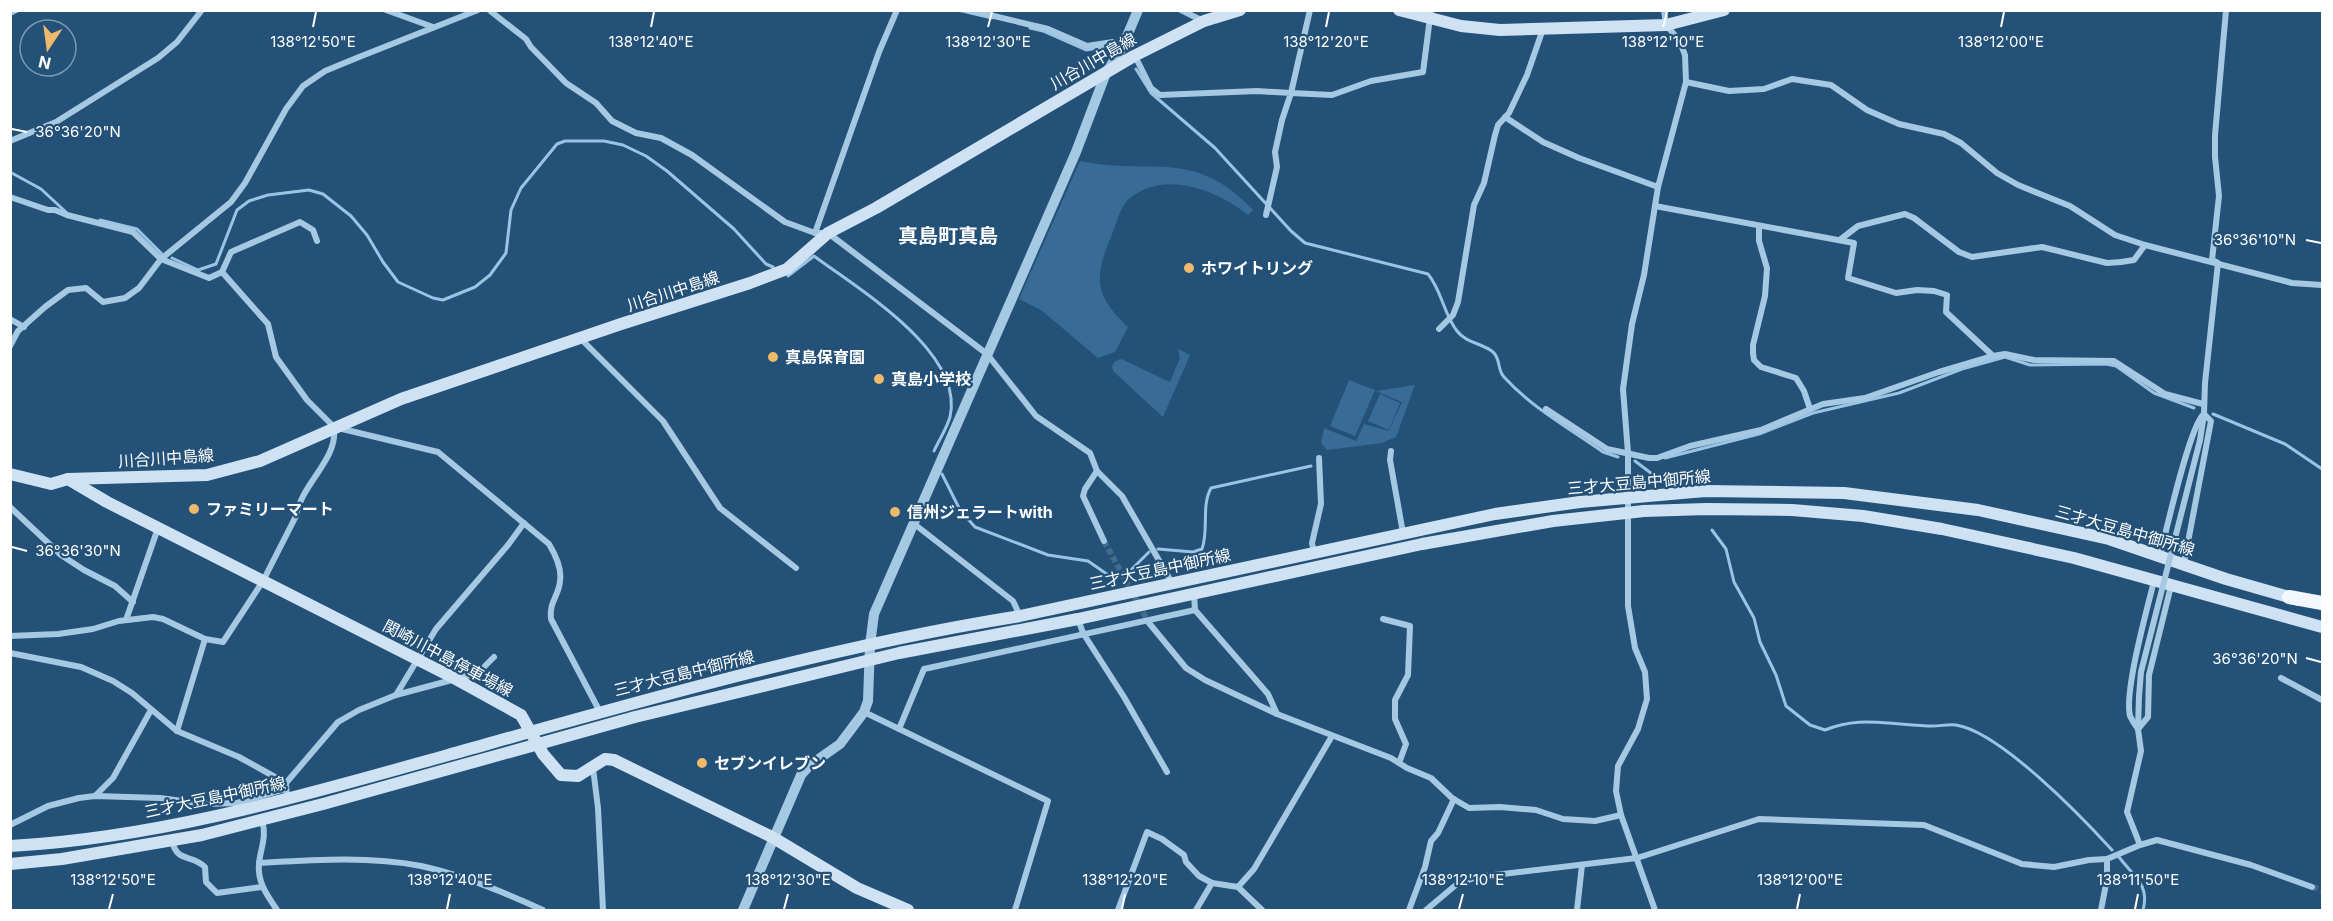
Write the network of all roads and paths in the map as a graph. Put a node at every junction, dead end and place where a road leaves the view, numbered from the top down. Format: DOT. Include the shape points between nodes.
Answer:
graph roads {
  1 [pos="16,10"];
  2 [pos="202,10"];
  3 [pos="386,10"];
  4 [pos="478,10"];
  5 [pos="489,10"];
  6 [pos="897,10"];
  7 [pos="969,10"];
  8 [pos="1138,10"];
  9 [pos="1181,10"];
  10 [pos="1240,10"];
  11 [pos="1310,10"];
  12 [pos="1399,10"];
  13 [pos="1664,10"];
  14 [pos="1724,10"];
  15 [pos="2226,10"];
  16 [pos="10,13"];
  17 [pos="1430,14"];
  18 [pos="1204,21"];
  19 [pos="1666,25"];
  20 [pos="434,28"];
  21 [pos="1543,29"];
  22 [pos="1122,48"];
  23 [pos="1134,56"];
  24 [pos="1106,73"];
  25 [pos="1686,82"];
  26 [pos="1291,93"];
  27 [pos="1505,117"];
  28 [pos="10,141"];
  29 [pos="1658,187"];
  30 [pos="10,197"];
  31 [pos="1655,206"];
  32 [pos="1267,210"];
  33 [pos="1759,226"];
  34 [pos="815,233"];
  35 [pos="828,233"];
  36 [pos="1841,239"];
  37 [pos="317,241"];
  38 [pos="2145,245"];
  39 [pos="161,259"];
  40 [pos="2218,263"];
  41 [pos="222,272"];
  42 [pos="2322,285"];
  43 [pos="10,319"];
  44 [pos="24,327"];
  45 [pos="1439,329"];
  46 [pos="581,339"];
  47 [pos="10,345"];
  48 [pos="987,354"];
  49 [pos="1993,356"];
  50 [pos="2203,404"];
  51 [pos="1810,409"];
  52 [pos="1546,410"];
  53 [pos="2204,414"];
  54 [pos="334,427"];
  55 [pos="1390,451"];
  56 [pos="1628,453"];
  57 [pos="1319,458"];
  58 [pos="1097,471"];
  59 [pos="10,474"];
  60 [pos="68,479"];
  61 [pos="1628,499"];
  62 [pos="10,507"];
  63 [pos="1628,513"];
  64 [pos="524,523"];
  65 [pos="913,523"];
  66 [pos="158,528"];
  67 [pos="1403,533"];
  68 [pos="1104,541"];
  69 [pos="1314,553"];
  70 [pos="2160,555"];
  71 [pos="2184,563"];
  72 [pos="796,568"];
  73 [pos="263,581"];
  74 [pos="2154,581"];
  75 [pos="1172,584"];
  76 [pos="2171,586"];
  77 [pos="1194,593"];
  78 [pos="2289,597"];
  79 [pos="133,602"];
  80 [pos="2322,604"];
  81 [pos="1195,610"];
  82 [pos="1020,616"];
  83 [pos="1078,619"];
  84 [pos="126,620"];
  85 [pos="1383,620"];
  86 [pos="1149,623"];
  87 [pos="2322,627"];
  88 [pos="1083,633"];
  89 [pos="10,636"];
  90 [pos="205,639"];
  91 [pos="870,645"];
  92 [pos="10,653"];
  93 [pos="494,657"];
  94 [pos="418,660"];
  95 [pos="869,660"];
  96 [pos="454,678"];
  97 [pos="2281,678"];
  98 [pos="396,695"];
  99 [pos="2322,700"];
  100 [pos="151,710"];
  101 [pos="600,712"];
  102 [pos="864,712"];
  103 [pos="1277,714"];
  104 [pos="899,729"];
  105 [pos="2138,729"];
  106 [pos="177,731"];
  107 [pos="531,732"];
  108 [pos="1332,736"];
  109 [pos="538,744"];
  110 [pos="1399,763"];
  111 [pos="593,766"];
  112 [pos="1167,772"];
  113 [pos="286,790"];
  114 [pos="96,796"];
  115 [pos="1454,799"];
  116 [pos="1620,815"];
  117 [pos="262,821"];
  118 [pos="10,825"];
  119 [pos="772,837"];
  120 [pos="172,841"];
  121 [pos="2140,844"];
  122 [pos="10,846"];
  123 [pos="1636,858"];
  124 [pos="2107,859"];
  125 [pos="259,863"];
  126 [pos="10,864"];
  127 [pos="1582,865"];
  128 [pos="1212,883"];
  129 [pos="262,887"];
  130 [pos="1238,887"];
  131 [pos="2312,887"];
  132 [pos="277,910"];
  133 [pos="543,910"];
  134 [pos="603,910"];
  135 [pos="742,910"];
  136 [pos="908,910"];
  137 [pos="1015,910"];
  138 [pos="1118,910"];
  139 [pos="1196,910"];
  140 [pos="1262,910"];
  141 [pos="1409,910"];
  142 [pos="1426,910"];
  143 [pos="1577,910"];
  144 [pos="1655,910"];
  145 [pos="2101,910"];
  1 -- 16 [label="street"];
  2 -- 28 [label="street" via="177,42 158,58 56,123"];
  3 -- 20 [label="street"];
  4 -- 20 [label="street"];
  5 -- 34 [label="street" via="526,39 566,83 596,103 612,121 692,154 785,222"];
  6 -- 34 [label="street"];
  7 -- 22 [label="street" via="1048,29 1087,46 1113,42"];
  8 -- 22 [label="street"];
  9 -- 18 [label="street"];
  10 -- 18 [label="main road, 川合川中島線"];
  11 -- 26 [label="street"];
  12 -- 17 [label="main road"];
  13 -- 19 [label="street"];
  14 -- 19 [label="main road"];
  15 -- 40 [label="street" via="2214,157 2219,196 2212,260"];
  17 -- 21 [label="main road" via="1461,26"];
  17 -- 26 [label="street" via="1423,72 1371,81 1332,95"];
  18 -- 23 [label="main road, 川合川中島線"];
  19 -- 21 [label="main road"];
  19 -- 25 [label="street" via="1685,55"];
  20 -- 39 [label="street" via="325,72 303,86 231,202"];
  21 -- 27 [label="street" via="1527,75"];
  22 -- 24 [label="street"];
  23 -- 24 [label="main road, 川合川中島線"];
  23 -- 26 [label="street" via="1151,88 1160,95"];
  24 -- 35 [label="main road, 川合川中島線"];
  24 -- 48 [label="street" via="1076,152"];
  25 -- 29 [label="street"];
  25 -- 38 [label="street" via="1730,90 1764,89 1792,79 1831,85 1867,110 1899,124 1944,134 2018,185 2070,206 2115,235"];
  26 -- 32 [label="street" via="1275,152 1277,167"];
  27 -- 29 [label="street" via="1543,142"];
  27 -- 45 [label="street" via="1498,125 1484,183 1474,205 1458,302 1453,315"];
  29 -- 31 [label="street"];
  30 -- 39 [label="street" via="133,232"];
  31 -- 33 [label="street"];
  31 -- 56 [label="street" via="1623,388"];
  33 -- 36 [label="street"];
  33 -- 51 [label="street" via="1767,268 1752,345 1754,360 1761,367 1796,378"];
  34 -- 35 [label="street"];
  35 -- 46 [label="main road, 川合川中島線" via="787,269"];
  35 -- 48 [label="street"];
  36 -- 38 [label="street" via="1857,226 1905,214 1972,257 2042,247 2107,263 2133,260"];
  36 -- 49 [label="street" via="1854,243 1848,278 1896,292 1934,291 1947,296 1946,312"];
  37 -- 41 [label="street" via="316,229 300,222 231,252"];
  38 -- 40 [label="street"];
  39 -- 41 [label="street" via="209,279"];
  39 -- 44 [label="street" via="139,288 125,298 103,302 86,288 68,290"];
  40 -- 42 [label="street" via="2292,283"];
  40 -- 50 [label="street"];
  41 -- 54 [label="street" via="268,324 276,357 306,400"];
  43 -- 44 [label="street"];
  44 -- 47 [label="street"];
  46 -- 54 [label="main road, 川合川中島線" via="401,399"];
  46 -- 72 [label="street" via="663,421 720,508"];
  48 -- 58 [label="street" via="1036,416 1090,453"];
  48 -- 65 [label="street"];
  49 -- 50 [label="street" via="2114,361 2165,394"];
  49 -- 51 [label="street" via="1865,398"];
  50 -- 53 [label="street"];
  51 -- 56 [label="street" via="1761,430 1658,458"];
  52 -- 56 [label="street" via="1607,449"];
  53 -- 70 [label="street" via="2191,440"];
  53 -- 71 [label="street" via="2211,421 2208,444"];
  53 -- 105 [label="street, bridge" via="2141,672"];
  54 -- 60 [label="main road, 川合川中島線" via="260,461 207,475"];
  54 -- 64 [label="street" via="438,452"];
  54 -- 73 [label="street" via="335,437 325,462 309,483"];
  55 -- 67 [label="street"];
  56 -- 61 [label="street"];
  57 -- 69 [label="street" via="1321,504 1312,543"];
  58 -- 68 [label="street" via="1083,496"];
  58 -- 75 [label="street" via="1122,496"];
  59 -- 60 [label="main road" via="51,484"];
  60 -- 66 [label="main road, 関崎川中島停車場線"];
  61 -- 63 [label="street"];
  61 -- 67 [label="main road, 三才大豆島中御所線" via="1495,514"];
  61 -- 70 [label="main road, 三才大豆島中御所線" via="1705,491 1878,496 2041,522"];
  62 -- 79 [label="street" via="62,555"];
  63 -- 74 [label="main road, 三才大豆島中御所線" via="1760,509 1863,516 2008,542"];
  63 -- 77 [label="main road, 三才大豆島中御所線" via="1553,521 1422,544"];
  63 -- 116 [label="street" via="1628,606 1635,648 1645,672 1647,699 1638,729 1618,766 1616,791"];
  64 -- 94 [label="street" via="436,629"];
  64 -- 101 [label="street" via="549,544 557,558 561,581 550,608 551,619"];
  65 -- 82 [label="street" via="1013,600"];
  65 -- 91 [label="street" via="874,614"];
  66 -- 73 [label="main road, 関崎川中島停車場線"];
  66 -- 79 [label="street"];
  67 -- 69 [label="main road, 三才大豆島中御所線"];
  69 -- 75 [label="main road, 三才大豆島中御所線"];
  70 -- 71 [label="main road, 三才大豆島中御所線"];
  71 -- 78 [label="main road, 三才大豆島中御所線"];
  73 -- 90 [label="street" via="223,642"];
  73 -- 94 [label="main road, 関崎川中島停車場線"];
  74 -- 76 [label="main road, 三才大豆島中御所線"];
  74 -- 105 [label="street" via="2132,676 2129,707"];
  75 -- 82 [label="main road, 三才大豆島中御所線"];
  76 -- 87 [label="main road, 三才大豆島中御所線"];
  76 -- 105 [label="street" via="2149,675 2148,717"];
  77 -- 81 [label="street"];
  77 -- 83 [label="main road, 三才大豆島中御所線"];
  78 -- 80 [label="highway"];
  79 -- 84 [label="street"];
  81 -- 88 [label="street"];
  81 -- 103 [label="street" via="1268,694"];
  82 -- 91 [label="main road, 三才大豆島中御所線"];
  83 -- 88 [label="street"];
  83 -- 95 [label="main road, 三才大豆島中御所線"];
  84 -- 89 [label="street" via="93,629"];
  84 -- 90 [label="street" via="163,619"];
  85 -- 110 [label="street" via="1410,626 1408,675 1395,700 1395,719 1406,744"];
  86 -- 103 [label="street" via="1186,668"];
  88 -- 104 [label="street" via="924,669"];
  88 -- 112 [label="street"];
  90 -- 106 [label="street"];
  91 -- 95 [label="street"];
  91 -- 101 [label="main road, 三才大豆島中御所線"];
  92 -- 100 [label="street" via="81,667 114,681"];
  93 -- 96 [label="street" via="478,673"];
  94 -- 96 [label="main road, 関崎川中島停車場線"];
  94 -- 98 [label="street"];
  95 -- 102 [label="street"];
  95 -- 109 [label="main road, 三才大豆島中御所線"];
  96 -- 98 [label="street"];
  96 -- 107 [label="main road, 関崎川中島停車場線" via="521,715"];
  97 -- 99 [label="street"];
  98 -- 113 [label="street" via="338,722"];
  100 -- 106 [label="street"];
  100 -- 114 [label="street" via="113,778"];
  101 -- 107 [label="main road, 三才大豆島中御所線"];
  102 -- 104 [label="street"];
  102 -- 119 [label="street" via="840,744 801,775"];
  103 -- 108 [label="street"];
  104 -- 137 [label="street" via="1048,801"];
  105 -- 121 [label="street" via="2141,751 2127,812"];
  106 -- 113 [label="street" via="238,757"];
  107 -- 109 [label="main road, 関崎川中島停車場線"];
  107 -- 113 [label="main road, 三才大豆島中御所線" via="350,783"];
  108 -- 110 [label="street"];
  108 -- 130 [label="street" via="1254,869"];
  109 -- 111 [label="main road, 関崎川中島停車場線" via="561,775 578,776"];
  109 -- 117 [label="main road, 三才大豆島中御所線"];
  110 -- 115 [label="street" via="1431,778"];
  111 -- 119 [label="main road, 関崎川中島停車場線" via="604,759 614,760"];
  111 -- 134 [label="street"];
  113 -- 114 [label="street" via="237,803"];
  113 -- 122 [label="main road, 三才大豆島中御所線" via="217,816 101,837"];
  114 -- 118 [label="street" via="54,804"];
  115 -- 116 [label="street" via="1469,808 1536,810 1563,819 1595,821"];
  115 -- 141 [label="street" via="1431,841"];
  116 -- 123 [label="street"];
  117 -- 120 [label="main road, 三才大豆島中御所線"];
  117 -- 125 [label="street" via="265,834"];
  119 -- 135 [label="street"];
  119 -- 136 [label="main road, 関崎川中島停車場線" via="857,888"];
  120 -- 126 [label="main road, 三才大豆島中御所線"];
  120 -- 129 [label="street" via="178,854 202,863 206,882 217,893"];
  121 -- 124 [label="street"];
  121 -- 131 [label="street" via="2157,840 2251,865"];
  123 -- 124 [label="street" via="1759,819 1924,825 2022,864 2054,867"];
  123 -- 127 [label="street"];
  123 -- 144 [label="street"];
  124 -- 145 [label="street"];
  125 -- 129 [label="street"];
  125 -- 133 [label="street" via="326,860 420,866 477,882"];
  127 -- 142 [label="street" via="1477,877 1457,884"];
  127 -- 143 [label="street"];
  128 -- 130 [label="street"];
  128 -- 138 [label="street" via="1198,876 1184,855 1147,832"];
  128 -- 139 [label="street"];
  129 -- 132 [label="street"];
  130 -- 140 [label="street"];
}
